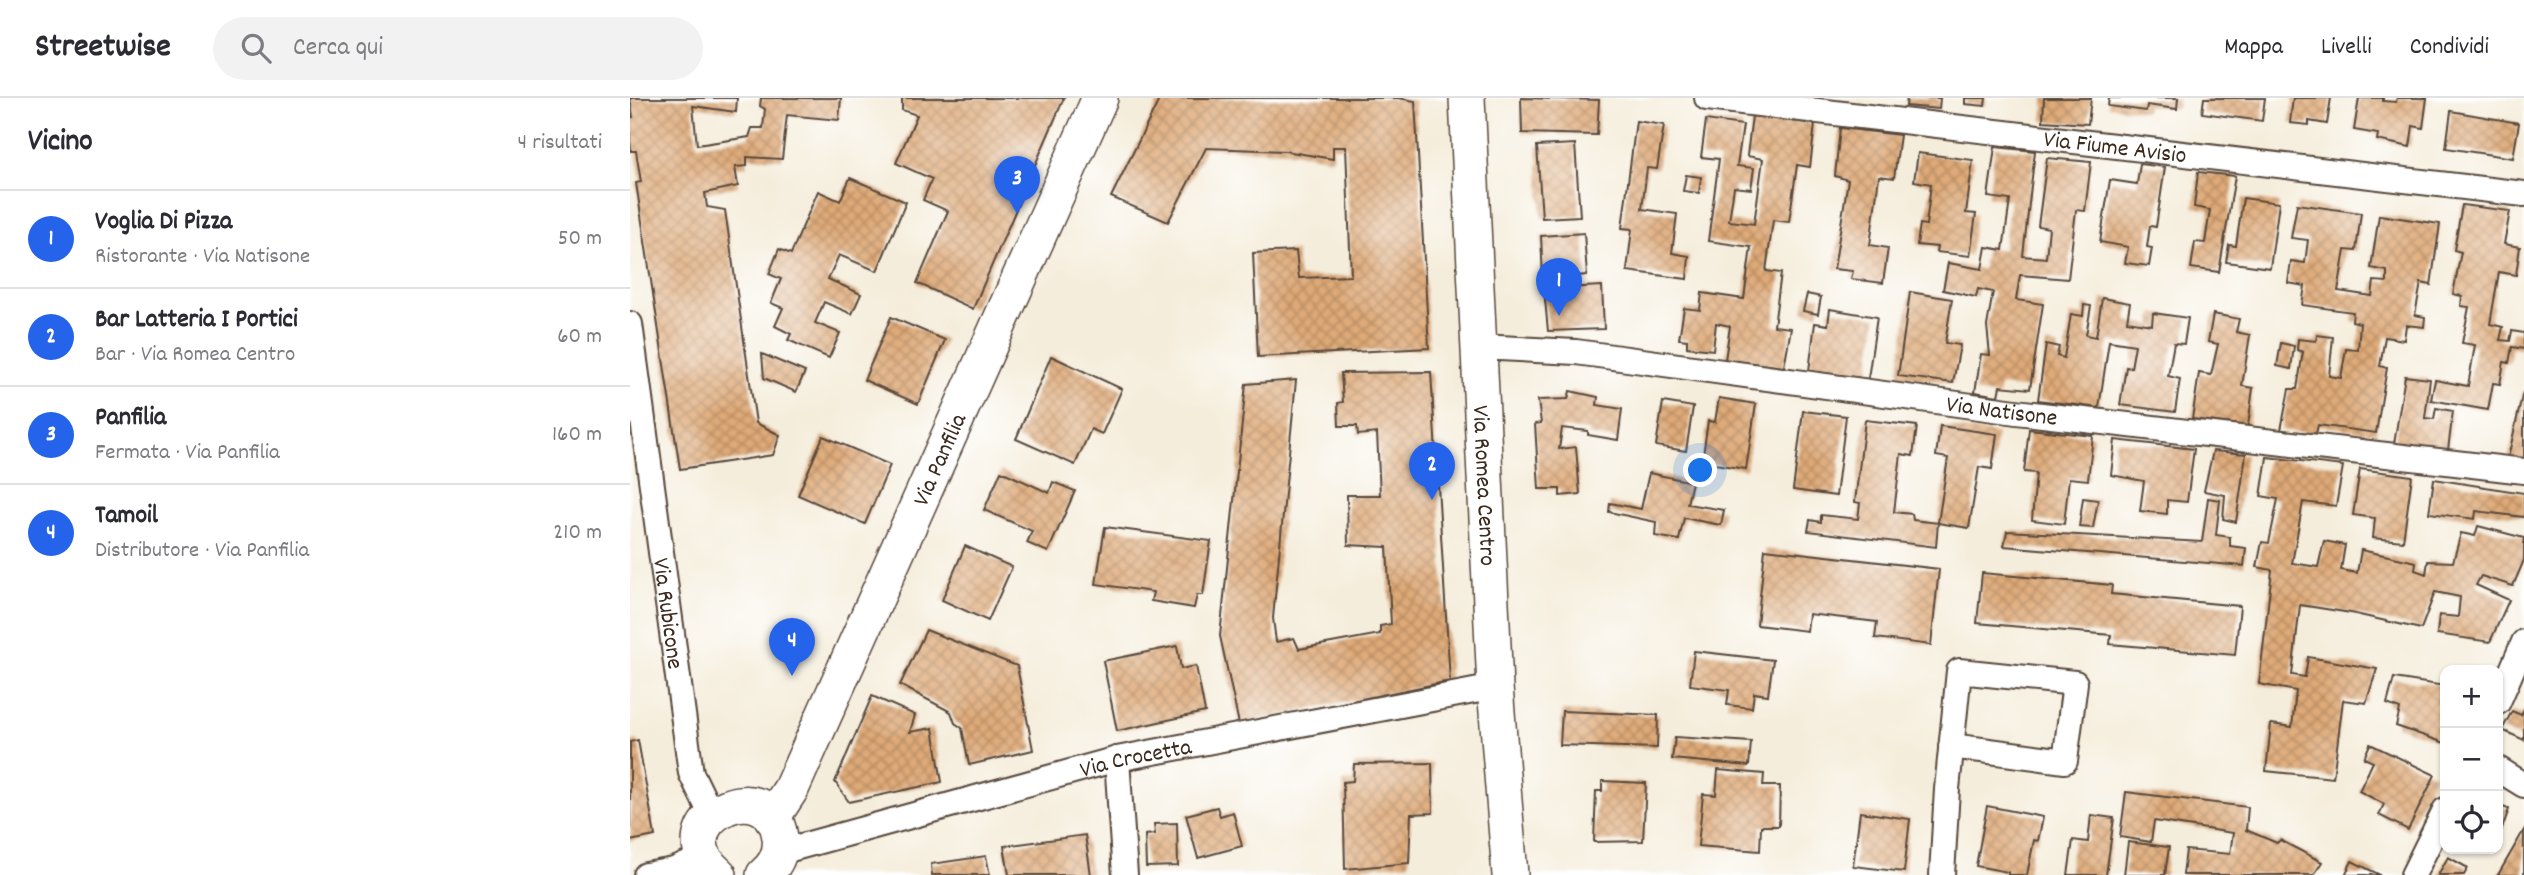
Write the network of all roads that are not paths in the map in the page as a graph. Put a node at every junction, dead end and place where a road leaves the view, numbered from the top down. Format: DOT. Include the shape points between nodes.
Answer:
graph roads {
  1 [pos="1100,98"];
  2 [pos="1467,98"];
  3 [pos="1707,98"];
  4 [pos="2524,194"];
  5 [pos="630,324"];
  6 [pos="1479,347"];
  7 [pos="2524,471"];
  8 [pos="2524,642"];
  9 [pos="1495,687"];
  10 [pos="2503,690"];
  11 [pos="1951,746"];
  12 [pos="1117,759"];
  13 [pos="2503,772"];
  14 [pos="2524,785"];
  15 [pos="712,816"];
  16 [pos="772,818"];
  17 [pos="2440,820"];
  18 [pos="772,864"];
  19 [pos="711,866"];
  20 [pos="646,875"];
  21 [pos="1125,875"];
  22 [pos="1510,875"];
  23 [pos="1942,875"];
  24 [pos="2413,875"];
  1 -- 16 [label="street, Via Panfilia" via="791,789"];
  2 -- 6 [label="street, Via Romea Centro"];
  3 -- 4 [label="street, Via Fiume Avisio"];
  5 -- 15 [label="street, Via Rubicone" via="691,773"];
  6 -- 7 [label="street, Via Natisone" via="1576,352 2030,414"];
  6 -- 9 [label="street, Via Romea Centro"];
  8 -- 10 [label="street"];
  9 -- 12 [label="street, Via Crocetta"];
  9 -- 22 [label="street, Via Romea Centro"];
  11 -- 11 [label="street" via="1959,671 2075,683 2065,761"];
  11 -- 23 [label="street"];
  12 -- 18 [label="street, Via Crocetta"];
  12 -- 21 [label="street"];
  13 -- 14 [label="street"];
  15 -- 16 [label="street" via="736,803 762,809"];
  15 -- 19 [label="street" via="702,835"];
  16 -- 18 [label="street" via="778,828"];
  17 -- 24 [label="street"];
  19 -- 20 [label="street"];
}
